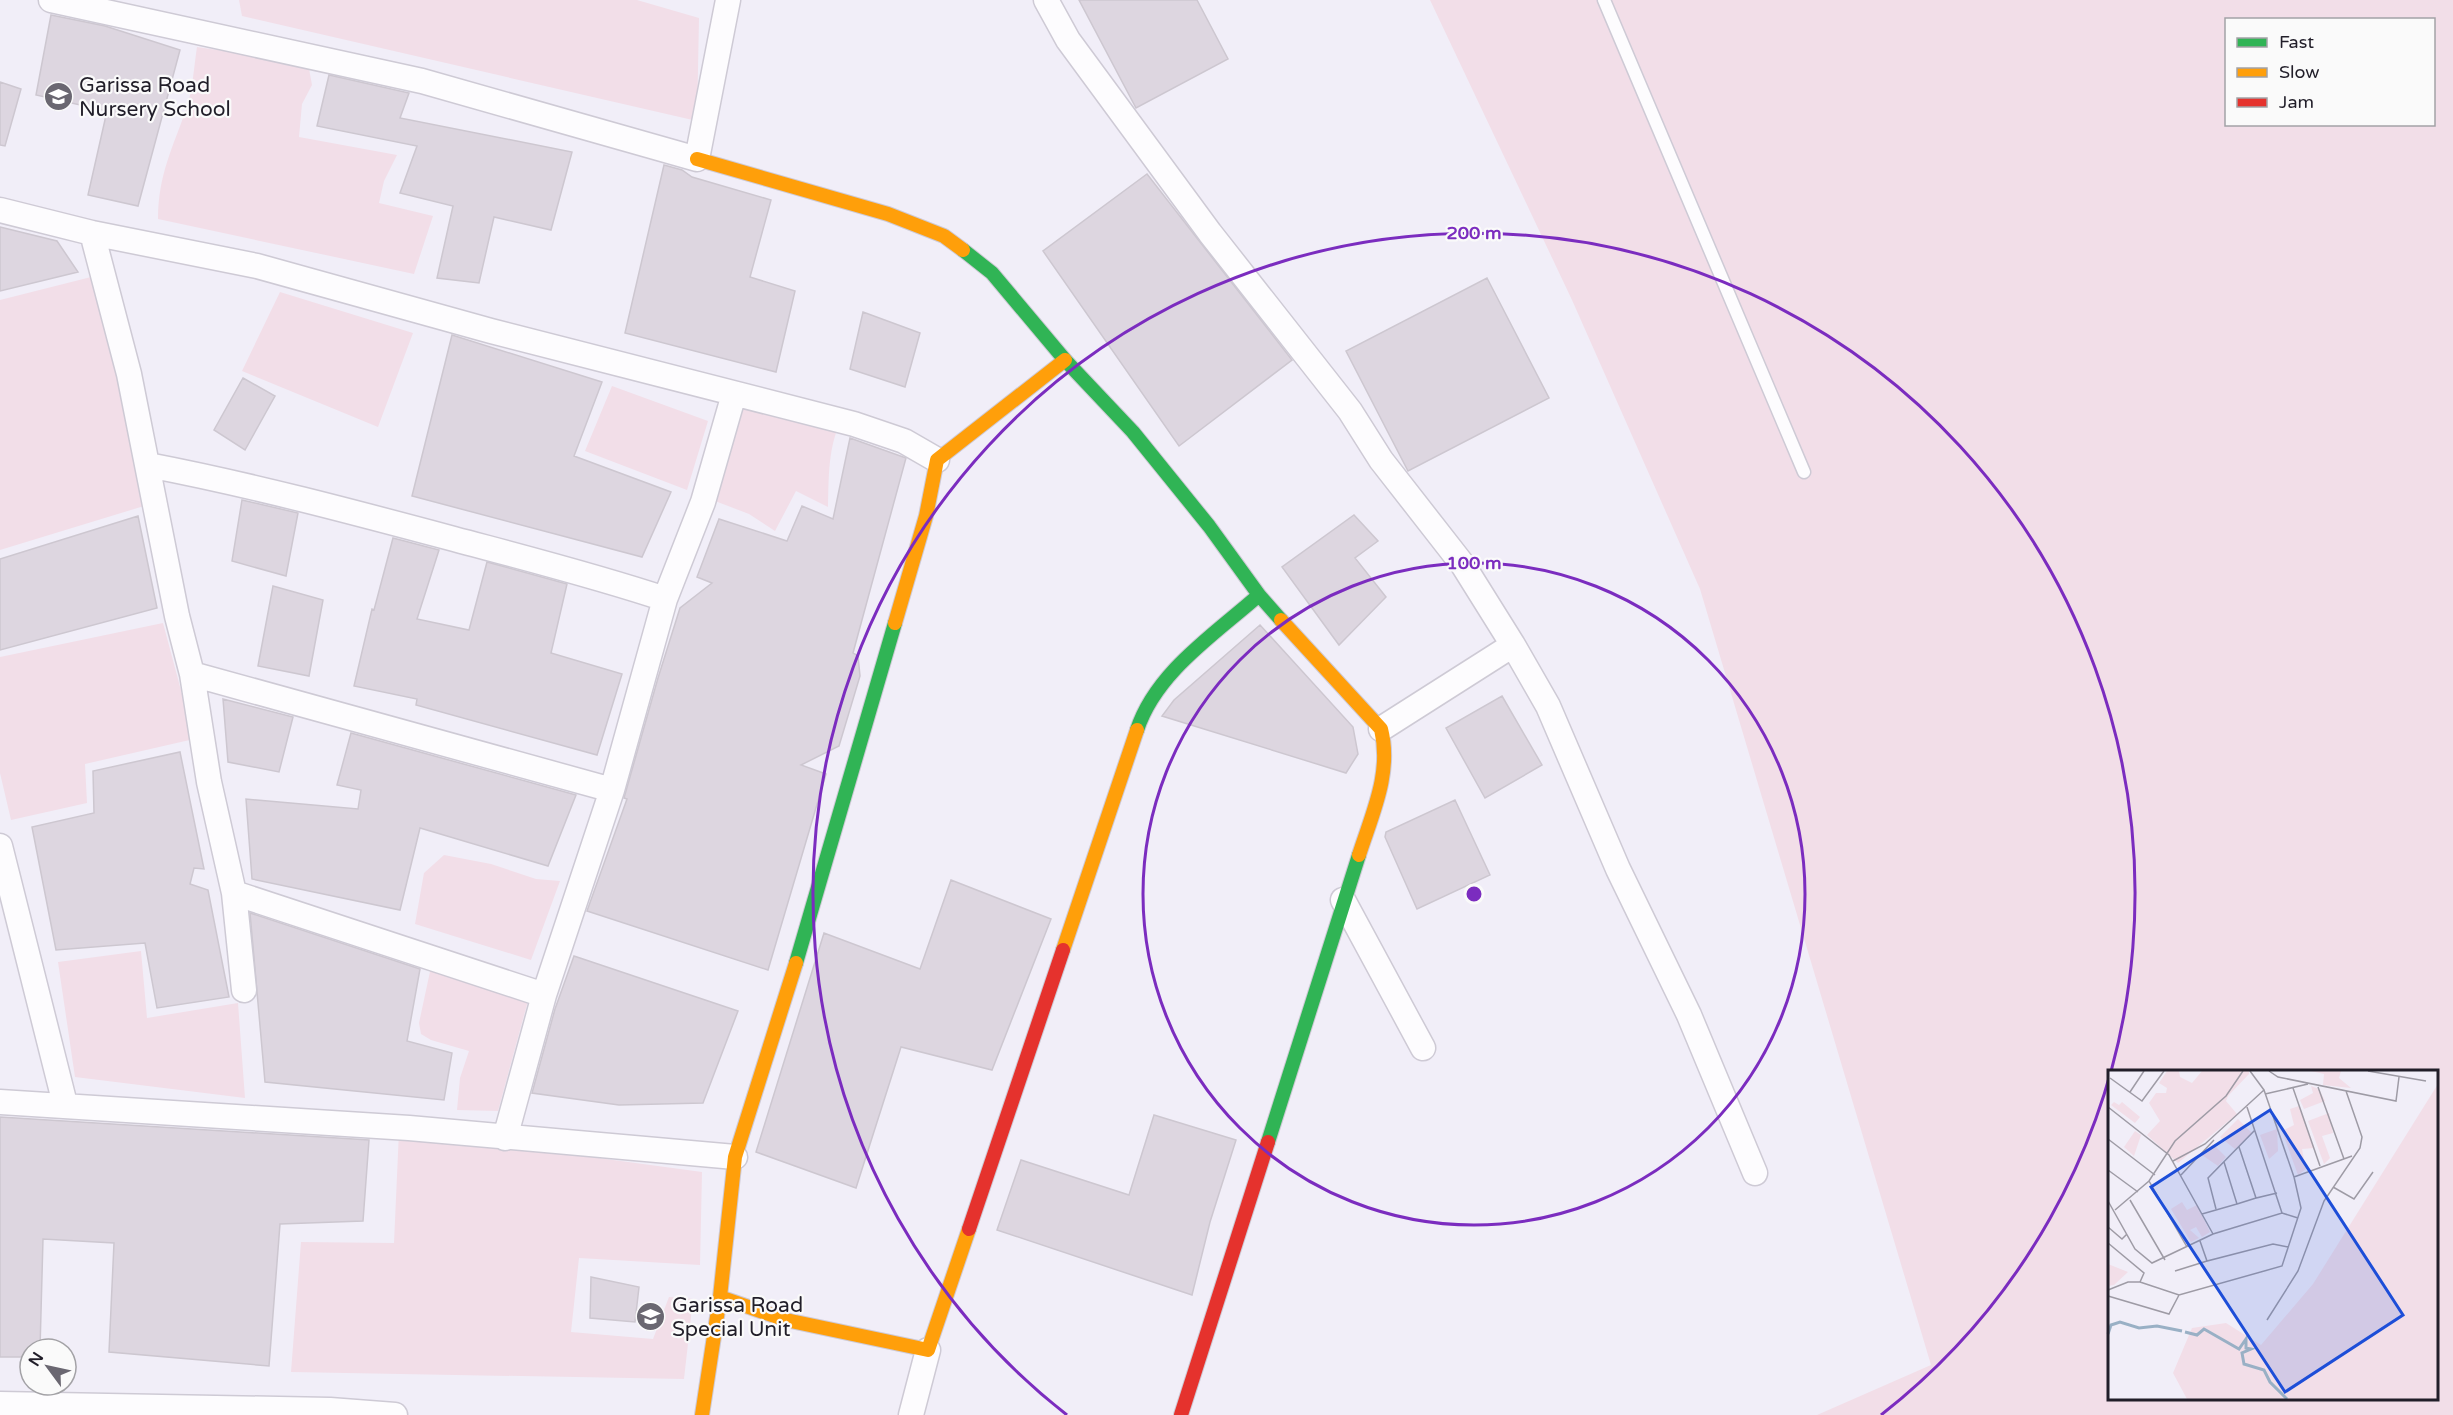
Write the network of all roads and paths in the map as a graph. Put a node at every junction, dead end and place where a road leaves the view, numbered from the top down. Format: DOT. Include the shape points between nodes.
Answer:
graph roads {
  1 [pos="51,0"];
  2 [pos="728,0"];
  3 [pos="1046,0"];
  4 [pos="1604,0"];
  5 [pos="697,159"];
  6 [pos="0,210"];
  7 [pos="92,233"];
  8 [pos="1065,360"];
  9 [pos="734,394"];
  10 [pos="937,460"];
  11 [pos="148,465"];
  12 [pos="1804,471"];
  13 [pos="1259,595"];
  14 [pos="665,598"];
  15 [pos="1513,645"];
  16 [pos="192,674"];
  17 [pos="1381,729"];
  18 [pos="612,790"];
  19 [pos="0,846"];
  20 [pos="234,893"];
  21 [pos="1343,900"];
  22 [pos="244,990"];
  23 [pos="544,995"];
  24 [pos="1423,1048"];
  25 [pos="0,1102"];
  26 [pos="65,1104"];
  27 [pos="505,1138"];
  28 [pos="735,1157"];
  29 [pos="1755,1173"];
  30 [pos="720,1297"];
  31 [pos="928,1350"];
  32 [pos="0,1404"];
  33 [pos="394,1415"];
  34 [pos="702,1415"];
  35 [pos="911,1415"];
  36 [pos="1181,1415"];
  1 -- 5 [label="street" via="422,81"];
  2 -- 5 [label="street"];
  3 -- 15 [label="street" via="1068,40 1107,94 1463,565"];
  4 -- 12 [label="lane"];
  5 -- 8 [label="street" via="888,214 944,236 992,273"];
  6 -- 7 [label="street"];
  7 -- 9 [label="street" via="257,266"];
  7 -- 11 [label="street" via="114,309"];
  8 -- 10 [label="street"];
  8 -- 13 [label="street" via="1133,432"];
  9 -- 10 [label="street" via="854,424 904,441"];
  9 -- 14 [label="street" via="704,502"];
  10 -- 28 [label="street" via="926,516"];
  11 -- 14 [label="street" via="351,510"];
  11 -- 16 [label="street"];
  13 -- 17 [label="street"];
  13 -- 31 [label="street" via="1173,671 1145,706"];
  14 -- 18 [label="street"];
  15 -- 17 [label="street"];
  15 -- 29 [label="street" via="1548,706 1618,870 1689,1015"];
  16 -- 18 [label="street"];
  16 -- 20 [label="street" via="209,782"];
  17 -- 21 [label="street" via="1386,749 1384,777"];
  18 -- 23 [label="street"];
  19 -- 26 [label="street"];
  20 -- 22 [label="street"];
  20 -- 23 [label="street"];
  21 -- 24 [label="street"];
  21 -- 36 [label="street"];
  23 -- 27 [label="street"];
  25 -- 26 [label="street"];
  26 -- 27 [label="street"];
  27 -- 28 [label="street"];
  28 -- 30 [label="street"];
  30 -- 31 [label="street" via="786,1320"];
  30 -- 34 [label="street"];
  31 -- 35 [label="street"];
  32 -- 33 [label="street" via="330,1410"];
}
